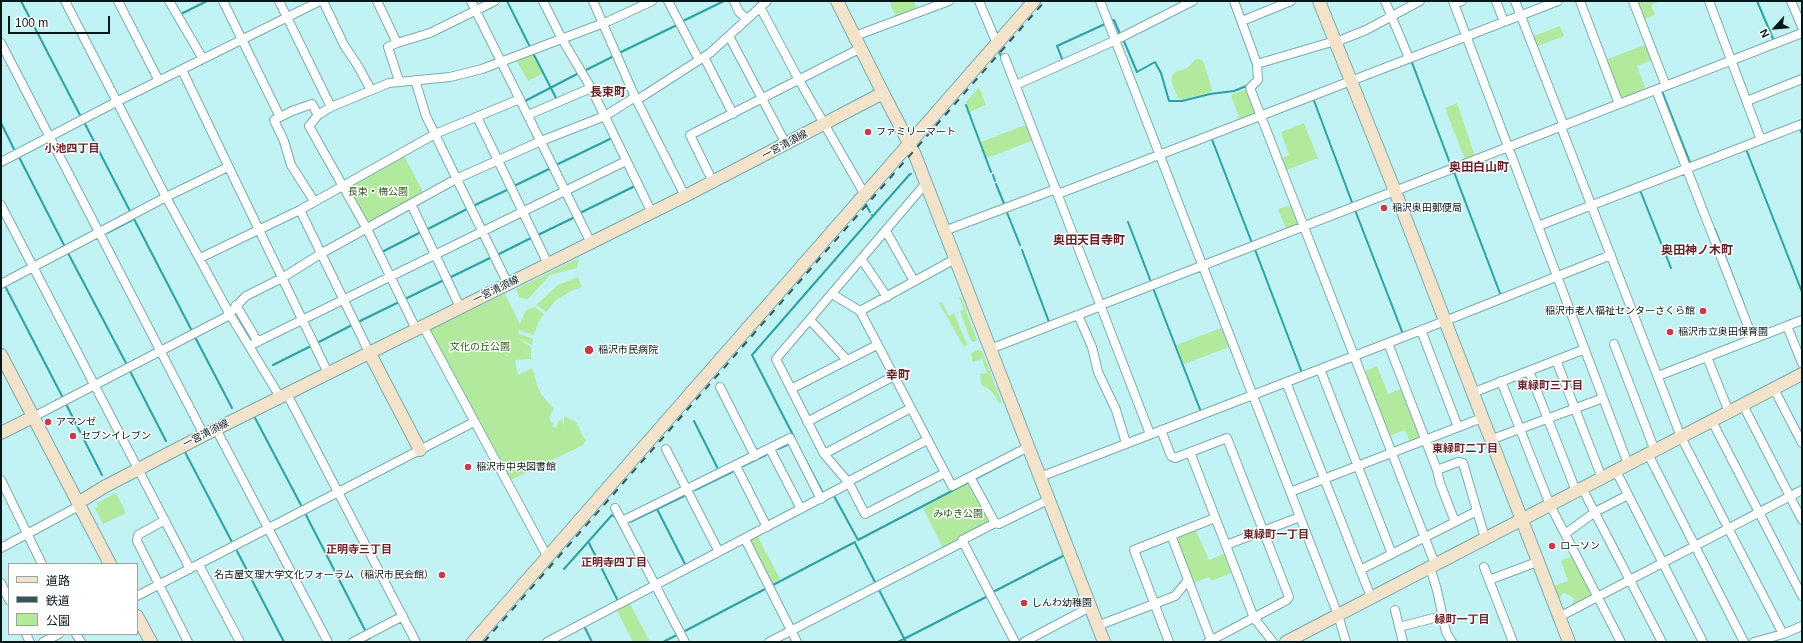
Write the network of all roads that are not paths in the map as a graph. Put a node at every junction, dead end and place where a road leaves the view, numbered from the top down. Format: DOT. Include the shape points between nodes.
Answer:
graph roads {
  1 [pos="65,1"];
  2 [pos="118,1"];
  3 [pos="169,1"];
  4 [pos="223,1"];
  5 [pos="279,1"];
  6 [pos="321,1"];
  7 [pos="377,1"];
  8 [pos="471,1"];
  9 [pos="495,1"];
  10 [pos="543,1"];
  11 [pos="593,1"];
  12 [pos="652,1"];
  13 [pos="668,1"];
  14 [pos="734,1"];
  15 [pos="767,1"];
  16 [pos="837,1"];
  17 [pos="949,1"];
  18 [pos="979,1"];
  19 [pos="1034,1"];
  20 [pos="1100,1"];
  21 [pos="1192,1"];
  22 [pos="1234,1"];
  23 [pos="1292,1"];
  24 [pos="1319,1"];
  25 [pos="1385,1"];
  26 [pos="1420,1"];
  27 [pos="1496,1"];
  28 [pos="1516,1"];
  29 [pos="1558,1"];
  30 [pos="1580,1"];
  31 [pos="1633,1"];
  32 [pos="1709,1"];
  33 [pos="1791,1"];
  34 [pos="1456,2"];
  35 [pos="760,7"];
  36 [pos="476,11"];
  37 [pos="1521,15"];
  38 [pos="1393,16"];
  39 [pos="287,17"];
  40 [pos="747,19"];
  41 [pos="1242,21"];
  42 [pos="1504,22"];
  43 [pos="602,24"];
  44 [pos="1802,26"];
  45 [pos="1802,33"];
  46 [pos="729,36"];
  47 [pos="855,36"];
  48 [pos="1466,36"];
  49 [pos="562,39"];
  50 [pos="242,40"];
  51 [pos="1116,40"];
  52 [pos="1335,42"];
  53 [pos="1,43"];
  54 [pos="397,43"];
  55 [pos="996,44"];
  56 [pos="861,48"];
  57 [pos="701,58"];
  58 [pos="1005,58"];
  59 [pos="1409,58"];
  60 [pos="203,59"];
  61 [pos="1732,61"];
  62 [pos="501,62"];
  63 [pos="1257,64"];
  64 [pos="182,70"];
  65 [pos="1802,79"];
  66 [pos="415,80"];
  67 [pos="799,80"];
  68 [pos="159,81"];
  69 [pos="399,81"];
  70 [pos="1351,81"];
  71 [pos="1016,85"];
  72 [pos="1666,86"];
  73 [pos="591,88"];
  74 [pos="371,90"];
  75 [pos="1656,90"];
  76 [pos="883,93"];
  77 [pos="636,98"];
  78 [pos="520,99"];
  79 [pos="762,99"];
  80 [pos="118,101"];
  81 [pos="1747,101"];
  82 [pos="1619,104"];
  83 [pos="331,107"];
  84 [pos="734,114"];
  85 [pos="318,115"];
  86 [pos="528,115"];
  87 [pos="605,116"];
  88 [pos="1261,116"];
  89 [pos="280,117"];
  90 [pos="477,117"];
  91 [pos="824,124"];
  92 [pos="1802,125"];
  93 [pos="1563,126"];
  94 [pos="435,134"];
  95 [pos="50,137"];
  96 [pos="1761,140"];
  97 [pos="541,141"];
  98 [pos="786,144"];
  99 [pos="909,144"];
  100 [pos="1508,148"];
  101 [pos="1160,155"];
  102 [pos="498,160"];
  103 [pos="626,161"];
  104 [pos="1,162"];
  105 [pos="228,167"];
  106 [pos="1687,168"];
  107 [pos="456,179"];
  108 [pos="713,182"];
  109 [pos="926,183"];
  110 [pos="342,185"];
  111 [pos="565,191"];
  112 [pos="1057,191"];
  113 [pos="1395,191"];
  114 [pos="865,195"];
  115 [pos="686,196"];
  116 [pos="166,197"];
  117 [pos="314,201"];
  118 [pos="411,204"];
  119 [pos="1,205"];
  120 [pos="1592,205"];
  121 [pos="300,210"];
  122 [pos="522,212"];
  123 [pos="652,213"];
  124 [pos="1303,226"];
  125 [pos="1538,226"];
  126 [pos="367,229"];
  127 [pos="259,230"];
  128 [pos="886,231"];
  129 [pos="99,232"];
  130 [pos="482,232"];
  131 [pos="944,232"];
  132 [pos="591,243"];
  133 [pos="322,253"];
  134 [pos="434,254"];
  135 [pos="1611,255"];
  136 [pos="200,258"];
  137 [pos="955,259"];
  138 [pos="862,260"];
  139 [pos="548,264"];
  140 [pos="1202,265"];
  141 [pos="33,267"];
  142 [pos="390,276"];
  143 [pos="1557,277"];
  144 [pos="282,278"];
  145 [pos="914,281"];
  146 [pos="1,284"];
  147 [pos="508,284"];
  148 [pos="832,294"];
  149 [pos="887,297"];
  150 [pos="343,299"];
  151 [pos="236,305"];
  152 [pos="1101,305"];
  153 [pos="460,307"];
  154 [pos="860,311"];
  155 [pos="229,313"];
  156 [pos="1078,315"];
  157 [pos="302,319"];
  158 [pos="810,320"];
  159 [pos="1802,320"];
  160 [pos="1445,321"];
  161 [pos="1787,326"];
  162 [pos="419,328"];
  163 [pos="1421,330"];
  164 [pos="1753,339"];
  165 [pos="258,342"];
  166 [pos="1388,343"];
  167 [pos="877,344"];
  168 [pos="1614,344"];
  169 [pos="249,346"];
  170 [pos="990,349"];
  171 [pos="1585,349"];
  172 [pos="161,351"];
  173 [pos="369,352"];
  174 [pos="1,355"];
  175 [pos="1354,356"];
  176 [pos="1707,357"];
  177 [pos="847,360"];
  178 [pos="1556,360"];
  179 [pos="1802,363"];
  180 [pos="1320,369"];
  181 [pos="1529,371"];
  182 [pos="328,373"];
  183 [pos="5,374"];
  184 [pos="1802,374"];
  185 [pos="894,376"];
  186 [pos="1658,376"];
  187 [pos="1501,381"];
  188 [pos="1286,382"];
  189 [pos="95,385"];
  190 [pos="720,387"];
  191 [pos="791,389"];
  192 [pos="1774,389"];
  193 [pos="1472,393"];
  194 [pos="283,395"];
  195 [pos="1252,395"];
  196 [pos="1603,398"];
  197 [pos="1743,405"];
  198 [pos="911,408"];
  199 [pos="1575,408"];
  200 [pos="1729,412"];
  201 [pos="33,417"];
  202 [pos="1482,418"];
  203 [pos="1548,418"];
  204 [pos="1712,421"];
  205 [pos="474,422"];
  206 [pos="807,422"];
  207 [pos="1458,426"];
  208 [pos="216,429"];
  209 [pos="1520,429"];
  210 [pos="1161,430"];
  211 [pos="1,433"];
  212 [pos="1150,434"];
  213 [pos="204,435"];
  214 [pos="1681,437"];
  215 [pos="1425,439"];
  216 [pos="927,440"];
  217 [pos="1490,440"];
  218 [pos="1802,443"];
  219 [pos="1126,444"];
  220 [pos="1028,447"];
  221 [pos="666,449"];
  222 [pos="770,449"];
  223 [pos="420,450"];
  224 [pos="1190,452"];
  225 [pos="1392,452"];
  226 [pos="1652,452"];
  227 [pos="824,454"];
  228 [pos="755,456"];
  229 [pos="1628,464"];
  230 [pos="736,466"];
  231 [pos="1357,466"];
  232 [pos="138,469"];
  233 [pos="1437,470"];
  234 [pos="1616,471"];
  235 [pos="945,473"];
  236 [pos="970,477"];
  237 [pos="1040,477"];
  238 [pos="1602,478"];
  239 [pos="1323,479"];
  240 [pos="1,480"];
  241 [pos="849,483"];
  242 [pos="687,489"];
  243 [pos="1579,490"];
  244 [pos="1802,490"];
  245 [pos="338,492"];
  246 [pos="1290,492"];
  247 [pos="1628,496"];
  248 [pos="1790,497"];
  249 [pos="821,499"];
  250 [pos="1048,500"];
  251 [pos="79,505"];
  252 [pos="1550,505"];
  253 [pos="615,508"];
  254 [pos="801,509"];
  255 [pos="1477,511"];
  256 [pos="1595,512"];
  257 [pos="1759,513"];
  258 [pos="1300,517"];
  259 [pos="1215,518"];
  260 [pos="166,520"];
  261 [pos="1521,520"];
  262 [pos="1802,520"];
  263 [pos="622,521"];
  264 [pos="1455,522"];
  265 [pos="995,523"];
  266 [pos="767,527"];
  267 [pos="270,528"];
  268 [pos="1729,529"];
  269 [pos="1263,531"];
  270 [pos="27,534"];
  271 [pos="1565,534"];
  272 [pos="1172,535"];
  273 [pos="1425,538"];
  274 [pos="1485,538"];
  275 [pos="745,539"];
  276 [pos="963,542"];
  277 [pos="1226,545"];
  278 [pos="1695,546"];
  279 [pos="1,548"];
  280 [pos="720,552"];
  281 [pos="1392,554"];
  282 [pos="547,556"];
  283 [pos="1537,562"];
  284 [pos="42,563"];
  285 [pos="109,563"];
  286 [pos="1662,563"];
  287 [pos="199,565"];
  288 [pos="1432,566"];
  289 [pos="1484,567"];
  290 [pos="190,569"];
  291 [pos="1360,570"];
  292 [pos="1188,580"];
  293 [pos="1489,580"];
  294 [pos="1630,580"];
  295 [pos="1,583"];
  296 [pos="159,585"];
  297 [pos="656,586"];
  298 [pos="138,596"];
  299 [pos="1802,596"];
  300 [pos="1598,597"];
  301 [pos="8,598"];
  302 [pos="1371,598"];
  303 [pos="1155,605"];
  304 [pos="1090,607"];
  305 [pos="1395,610"];
  306 [pos="1338,615"];
  307 [pos="403,616"];
  308 [pos="1442,616"];
  309 [pos="1559,617"];
  310 [pos="138,618"];
  311 [pos="1254,618"];
  312 [pos="1098,626"];
  313 [pos="1802,626"];
  314 [pos="1400,627"];
  315 [pos="792,631"];
  316 [pos="1783,634"];
  317 [pos="57,635"];
  318 [pos="1210,641"];
  319 [pos="43,642"];
  320 [pos="151,642"];
  321 [pos="188,642"];
  322 [pos="240,642"];
  323 [pos="328,642"];
  324 [pos="353,642"];
  325 [pos="416,642"];
  326 [pos="473,642"];
  327 [pos="547,642"];
  328 [pos="685,642"];
  329 [pos="769,642"];
  330 [pos="797,642"];
  331 [pos="1014,642"];
  332 [pos="1024,642"];
  333 [pos="1104,642"];
  334 [pos="1169,642"];
  335 [pos="1273,642"];
  336 [pos="1286,642"];
  337 [pos="1346,642"];
  338 [pos="1403,642"];
  339 [pos="1452,642"];
  340 [pos="1513,642"];
  341 [pos="1569,642"];
  342 [pos="1621,642"];
  343 [pos="1662,642"];
  344 [pos="1703,642"];
  345 [pos="1744,642"];
  346 [pos="1754,642"];
  1 -- 80 [label="street"];
  2 -- 68 [label="street"];
  3 -- 60 [label="street"];
  4 -- 50 [label="street"];
  5 -- 39 [label="street"];
  6 -- 39 [label="street"];
  6 -- 74 [label="street"];
  7 -- 54 [label="street"];
  8 -- 36 [label="street"];
  9 -- 36 [label="street"];
  10 -- 49 [label="street"];
  11 -- 43 [label="street"];
  12 -- 43 [label="street"];
  13 -- 57 [label="street"];
  14 -- 40 [label="street" via="739,12"];
  15 -- 35 [label="street"];
  16 -- 47 [label="street"];
  17 -- 47 [label="street"];
  18 -- 55 [label="street"];
  19 -- 55 [label="street"];
  20 -- 51 [label="street"];
  21 -- 51 [label="street"];
  22 -- 41 [label="street"];
  23 -- 41 [label="street"];
  24 -- 52 [label="street"];
  25 -- 38 [label="street"];
  26 -- 38 [label="street"];
  27 -- 42 [label="street"];
  28 -- 37 [label="street"];
  29 -- 37 [label="street"];
  30 -- 82 [label="street"];
  31 -- 72 [label="street"];
  32 -- 61 [label="street"];
  33 -- 44 [label="street"];
  34 -- 48 [label="street"];
  35 -- 40 [label="street"];
  35 -- 67 [label="street"];
  36 -- 54 [label="street" via="430,33"];
  36 -- 62 [label="street"];
  37 -- 42 [label="street"];
  37 -- 93 [label="street"];
  38 -- 52 [label="street"];
  38 -- 59 [label="street"];
  39 -- 50 [label="street"];
  39 -- 83 [label="street"];
  40 -- 46 [label="street"];
  41 -- 63 [label="street"];
  42 -- 48 [label="street"];
  43 -- 49 [label="street"];
  43 -- 77 [label="street"];
  45 -- 61 [label="street"];
  46 -- 57 [label="street"];
  46 -- 79 [label="street"];
  47 -- 56 [label="street"];
  48 -- 59 [label="street"];
  48 -- 100 [label="street"];
  49 -- 62 [label="street"];
  49 -- 73 [label="street"];
  50 -- 60 [label="street"];
  50 -- 89 [label="street"];
  51 -- 71 [label="street"];
  51 -- 101 [label="street"];
  52 -- 63 [label="street"];
  52 -- 70 [label="street"];
  53 -- 95 [label="street"];
  54 -- 69 [label="street" via="388,47"];
  55 -- 99 [label="street"];
  56 -- 67 [label="street"];
  56 -- 76 [label="street"];
  57 -- 77 [label="street"];
  57 -- 84 [label="street"];
  58 -- 71 [label="street"];
  59 -- 70 [label="street"];
  60 -- 64 [label="street"];
  61 -- 72 [label="street"];
  61 -- 81 [label="street"];
  62 -- 66 [label="street" via="450,77"];
  62 -- 78 [label="street"];
  63 -- 88 [label="street" via="1258,80 1250,88"];
  64 -- 68 [label="street"];
  64 -- 105 [label="street"];
  65 -- 81 [label="street"];
  66 -- 69 [label="street"];
  66 -- 94 [label="street" via="426,116"];
  67 -- 79 [label="street"];
  67 -- 91 [label="street"];
  68 -- 80 [label="street"];
  69 -- 74 [label="street"];
  70 -- 88 [label="street"];
  70 -- 113 [label="street"];
  71 -- 112 [label="street"];
  72 -- 75 [label="street"];
  73 -- 86 [label="street"];
  73 -- 87 [label="street"];
  74 -- 83 [label="street"];
  75 -- 82 [label="street"];
  75 -- 106 [label="street"];
  76 -- 91 [label="street, 一宮清須線"];
  76 -- 99 [label="street"];
  77 -- 87 [label="street"];
  77 -- 115 [label="street"];
  78 -- 86 [label="street"];
  78 -- 90 [label="street"];
  79 -- 84 [label="street"];
  79 -- 98 [label="street"];
  80 -- 95 [label="street"];
  80 -- 116 [label="street"];
  81 -- 96 [label="street"];
  82 -- 93 [label="street"];
  83 -- 85 [label="street"];
  84 -- 108 [label="street" via="690,135"];
  85 -- 89 [label="street" via="312,104"];
  85 -- 110 [label="street" via="309,126"];
  86 -- 97 [label="street"];
  87 -- 97 [label="street"];
  87 -- 103 [label="street"];
  88 -- 101 [label="street"];
  88 -- 124 [label="street"];
  89 -- 117 [label="street" via="274,120 291,165"];
  90 -- 94 [label="street"];
  90 -- 102 [label="street"];
  91 -- 98 [label="street, 一宮清須線"];
  91 -- 114 [label="street"];
  92 -- 96 [label="street"];
  93 -- 100 [label="street"];
  93 -- 120 [label="street"];
  94 -- 107 [label="street"];
  94 -- 110 [label="street"];
  95 -- 104 [label="street"];
  95 -- 129 [label="street"];
  96 -- 106 [label="street"];
  97 -- 102 [label="street"];
  97 -- 111 [label="street"];
  98 -- 108 [label="street, 一宮清須線"];
  99 -- 109 [label="street"];
  99 -- 114 [label="street"];
  100 -- 113 [label="street"];
  100 -- 125 [label="street"];
  101 -- 112 [label="street"];
  101 -- 140 [label="street"];
  102 -- 107 [label="street"];
  102 -- 122 [label="street"];
  103 -- 111 [label="street"];
  103 -- 123 [label="street"];
  105 -- 116 [label="street"];
  105 -- 127 [label="street"];
  106 -- 120 [label="street"];
  106 -- 164 [label="street"];
  107 -- 118 [label="street"];
  107 -- 130 [label="street"];
  108 -- 115 [label="street, 一宮清須線"];
  109 -- 128 [label="street"];
  109 -- 131 [label="street"];
  110 -- 117 [label="street"];
  110 -- 126 [label="street"];
  111 -- 122 [label="street"];
  111 -- 132 [label="street"];
  112 -- 131 [label="street"];
  112 -- 152 [label="street"];
  113 -- 124 [label="street"];
  113 -- 160 [label="street"];
  114 -- 282 [label="street"];
  115 -- 123 [label="street, 一宮清須線"];
  116 -- 129 [label="street"];
  116 -- 136 [label="street"];
  117 -- 121 [label="street"];
  118 -- 126 [label="street"];
  118 -- 134 [label="street"];
  119 -- 141 [label="street"];
  120 -- 125 [label="street"];
  120 -- 135 [label="street"];
  121 -- 127 [label="street"];
  121 -- 133 [label="street"];
  122 -- 130 [label="street"];
  122 -- 139 [label="street"];
  123 -- 132 [label="street, 一宮清須線"];
  124 -- 140 [label="street"];
  124 -- 175 [label="street"];
  125 -- 143 [label="street"];
  126 -- 133 [label="street"];
  126 -- 142 [label="street"];
  127 -- 136 [label="street"];
  127 -- 144 [label="street"];
  128 -- 138 [label="street"];
  128 -- 145 [label="street"];
  129 -- 141 [label="street"];
  129 -- 172 [label="street"];
  130 -- 134 [label="street"];
  130 -- 147 [label="street"];
  131 -- 137 [label="street"];
  132 -- 139 [label="street, 一宮清須線"];
  133 -- 144 [label="street"];
  133 -- 150 [label="street"];
  134 -- 142 [label="street"];
  134 -- 153 [label="street"];
  135 -- 143 [label="street"];
  135 -- 186 [label="street"];
  136 -- 155 [label="street"];
  137 -- 145 [label="street"];
  137 -- 170 [label="street"];
  138 -- 148 [label="street"];
  138 -- 149 [label="street"];
  139 -- 147 [label="street, 一宮清須線"];
  140 -- 152 [label="street"];
  140 -- 195 [label="street"];
  141 -- 146 [label="street"];
  141 -- 189 [label="street"];
  142 -- 150 [label="street"];
  142 -- 162 [label="street"];
  143 -- 160 [label="street"];
  143 -- 171 [label="street"];
  144 -- 151 [label="street" via="246,296"];
  144 -- 157 [label="street"];
  145 -- 149 [label="street"];
  147 -- 153 [label="street, 一宮清須線"];
  148 -- 154 [label="street"];
  148 -- 158 [label="street"];
  149 -- 154 [label="street"];
  150 -- 157 [label="street"];
  150 -- 173 [label="street"];
  151 -- 155 [label="street"];
  151 -- 165 [label="street"];
  152 -- 156 [label="street"];
  152 -- 212 [label="street"];
  153 -- 162 [label="street, 一宮清須線"];
  154 -- 167 [label="street"];
  155 -- 169 [label="street"];
  155 -- 172 [label="street" via="226,317"];
  156 -- 170 [label="street"];
  156 -- 219 [label="street" via="1092,346 1098,372 1116,410"];
  157 -- 165 [label="street"];
  157 -- 182 [label="street"];
  158 -- 177 [label="street"];
  158 -- 191 [label="street" via="776,359"];
  159 -- 161 [label="street"];
  160 -- 163 [label="street"];
  160 -- 193 [label="street"];
  161 -- 164 [label="street"];
  161 -- 179 [label="street"];
  162 -- 173 [label="street, 一宮清須線"];
  162 -- 205 [label="street"];
  163 -- 166 [label="street"];
  163 -- 207 [label="street"];
  164 -- 176 [label="street"];
  165 -- 169 [label="street"];
  166 -- 175 [label="street"];
  166 -- 215 [label="street"];
  167 -- 177 [label="street"];
  167 -- 185 [label="street"];
  168 -- 226 [label="street"];
  169 -- 194 [label="street"];
  170 -- 220 [label="street"];
  171 -- 178 [label="street"];
  171 -- 196 [label="street"];
  172 -- 189 [label="street"];
  172 -- 213 [label="street"];
  173 -- 182 [label="street, 一宮清須線"];
  173 -- 223 [label="street"];
  174 -- 183 [label="street"];
  175 -- 180 [label="street"];
  175 -- 225 [label="street"];
  176 -- 186 [label="street"];
  176 -- 200 [label="street"];
  177 -- 191 [label="street"];
  178 -- 181 [label="street"];
  178 -- 199 [label="street"];
  180 -- 188 [label="street"];
  180 -- 231 [label="street"];
  181 -- 187 [label="street"];
  181 -- 203 [label="street"];
  182 -- 194 [label="street, 一宮清須線"];
  183 -- 201 [label="street"];
  184 -- 192 [label="street"];
  185 -- 198 [label="street"];
  185 -- 206 [label="street"];
  186 -- 214 [label="street"];
  187 -- 193 [label="street"];
  187 -- 209 [label="street"];
  188 -- 195 [label="street"];
  188 -- 239 [label="street"];
  189 -- 201 [label="street"];
  189 -- 232 [label="street"];
  190 -- 228 [label="street"];
  191 -- 206 [label="street"];
  192 -- 197 [label="street"];
  192 -- 218 [label="street"];
  193 -- 202 [label="street"];
  194 -- 208 [label="street, 一宮清須線"];
  194 -- 245 [label="street"];
  195 -- 210 [label="street"];
  195 -- 246 [label="street"];
  196 -- 199 [label="street"];
  196 -- 229 [label="street"];
  197 -- 200 [label="street"];
  197 -- 248 [label="street"];
  198 -- 216 [label="street"];
  198 -- 227 [label="street"];
  199 -- 203 [label="street"];
  199 -- 238 [label="street"];
  200 -- 204 [label="street"];
  201 -- 211 [label="street"];
  201 -- 251 [label="street"];
  202 -- 207 [label="street"];
  202 -- 217 [label="street"];
  203 -- 209 [label="street"];
  203 -- 243 [label="street"];
  204 -- 214 [label="street"];
  204 -- 257 [label="street"];
  205 -- 223 [label="street"];
  205 -- 282 [label="street"];
  206 -- 227 [label="street"];
  207 -- 215 [label="street"];
  208 -- 213 [label="street, 一宮清須線"];
  208 -- 267 [label="street"];
  209 -- 217 [label="street"];
  209 -- 252 [label="street"];
  210 -- 212 [label="street"];
  210 -- 224 [label="street" via="1171,456 1175,458"];
  212 -- 219 [label="street"];
  213 -- 232 [label="street, 一宮清須線"];
  214 -- 226 [label="street"];
  214 -- 268 [label="street"];
  215 -- 225 [label="street"];
  215 -- 233 [label="street"];
  216 -- 235 [label="street"];
  216 -- 241 [label="street"];
  217 -- 261 [label="street"];
  219 -- 237 [label="street"];
  220 -- 236 [label="street"];
  220 -- 237 [label="street"];
  221 -- 242 [label="street"];
  222 -- 228 [label="street"];
  222 -- 249 [label="street" via="790,438"];
  222 -- 254 [label="street"];
  223 -- 245 [label="street"];
  224 -- 259 [label="street"];
  224 -- 269 [label="street" via="1227,438"];
  225 -- 231 [label="street"];
  225 -- 273 [label="street"];
  226 -- 229 [label="street"];
  226 -- 278 [label="street"];
  227 -- 241 [label="street"];
  228 -- 230 [label="street"];
  229 -- 234 [label="street"];
  230 -- 242 [label="street"];
  230 -- 266 [label="street"];
  231 -- 239 [label="street"];
  231 -- 281 [label="street"];
  232 -- 251 [label="street, 一宮清須線"];
  232 -- 260 [label="street"];
  233 -- 255 [label="street" via="1458,462 1463,463"];
  233 -- 264 [label="street"];
  234 -- 238 [label="street"];
  234 -- 247 [label="street"];
  235 -- 236 [label="street" via="952,486"];
  235 -- 241 [label="street" via="866,514"];
  236 -- 265 [label="street"];
  237 -- 250 [label="street"];
  238 -- 243 [label="street"];
  239 -- 246 [label="street"];
  239 -- 291 [label="street"];
  240 -- 270 [label="street"];
  241 -- 249 [label="street"];
  242 -- 263 [label="street"];
  242 -- 280 [label="street"];
  243 -- 252 [label="street"];
  243 -- 256 [label="street"];
  244 -- 248 [label="street"];
  245 -- 267 [label="street"];
  245 -- 307 [label="street"];
  246 -- 258 [label="street"];
  247 -- 256 [label="street"];
  247 -- 286 [label="street"];
  248 -- 257 [label="street"];
  248 -- 262 [label="street"];
  249 -- 254 [label="street"];
  250 -- 265 [label="street" via="999,524"];
  250 -- 304 [label="street"];
  251 -- 270 [label="street"];
  251 -- 285 [label="street"];
  252 -- 261 [label="street"];
  252 -- 271 [label="street"];
  253 -- 263 [label="street"];
  254 -- 266 [label="street"];
  255 -- 264 [label="street"];
  255 -- 274 [label="street"];
  256 -- 271 [label="street"];
  256 -- 294 [label="street"];
  257 -- 268 [label="street"];
  257 -- 299 [label="street"];
  258 -- 269 [label="street"];
  258 -- 306 [label="street"];
  259 -- 272 [label="street"];
  259 -- 277 [label="street"];
  260 -- 290 [label="street"];
  260 -- 296 [label="street" via="138,534 137,541"];
  261 -- 274 [label="street"];
  261 -- 283 [label="street"];
  263 -- 297 [label="street"];
  264 -- 273 [label="street"];
  265 -- 276 [label="street" via="962,540"];
  266 -- 275 [label="street"];
  267 -- 287 [label="street"];
  267 -- 323 [label="street"];
  268 -- 278 [label="street"];
  268 -- 316 [label="street"];
  269 -- 277 [label="street"];
  269 -- 311 [label="street" via="1289,598"];
  270 -- 279 [label="street"];
  270 -- 284 [label="street"];
  271 -- 300 [label="street"];
  272 -- 292 [label="street"];
  272 -- 303 [label="street" via="1134,550"];
  273 -- 281 [label="street"];
  273 -- 288 [label="street"];
  274 -- 288 [label="street"];
  275 -- 280 [label="street"];
  275 -- 315 [label="street"];
  276 -- 315 [label="street"];
  276 -- 331 [label="street"];
  277 -- 311 [label="street"];
  278 -- 286 [label="street"];
  278 -- 345 [label="street"];
  280 -- 297 [label="street"];
  281 -- 291 [label="street"];
  282 -- 326 [label="street"];
  283 -- 293 [label="street"];
  283 -- 309 [label="street"];
  286 -- 294 [label="street"];
  286 -- 344 [label="street"];
  287 -- 290 [label="street"];
  287 -- 322 [label="street"];
  288 -- 302 [label="street"];
  288 -- 308 [label="street"];
  289 -- 293 [label="street"];
  290 -- 296 [label="street"];
  291 -- 302 [label="street"];
  292 -- 303 [label="street" via="1175,596"];
  292 -- 318 [label="street"];
  293 -- 340 [label="street"];
  294 -- 300 [label="street"];
  294 -- 343 [label="street"];
  295 -- 301 [label="street"];
  296 -- 298 [label="street"];
  296 -- 321 [label="street"];
  297 -- 327 [label="street"];
  297 -- 328 [label="street"];
  300 -- 309 [label="street"];
  300 -- 342 [label="street"];
  302 -- 306 [label="street"];
  303 -- 312 [label="street"];
  303 -- 334 [label="street"];
  304 -- 312 [label="street"];
  304 -- 332 [label="street"];
  305 -- 314 [label="street"];
  306 -- 336 [label="street"];
  306 -- 337 [label="street"];
  307 -- 324 [label="street"];
  307 -- 325 [label="street"];
  308 -- 314 [label="street"];
  308 -- 339 [label="street" via="1446,632"];
  309 -- 341 [label="street"];
  310 -- 320 [label="street"];
  311 -- 318 [label="street"];
  311 -- 335 [label="street"];
  312 -- 333 [label="street"];
  313 -- 316 [label="street"];
  314 -- 338 [label="street"];
  315 -- 329 [label="street"];
  315 -- 330 [label="street"];
  316 -- 346 [label="street"];
  317 -- 319 [label="street"];
}
